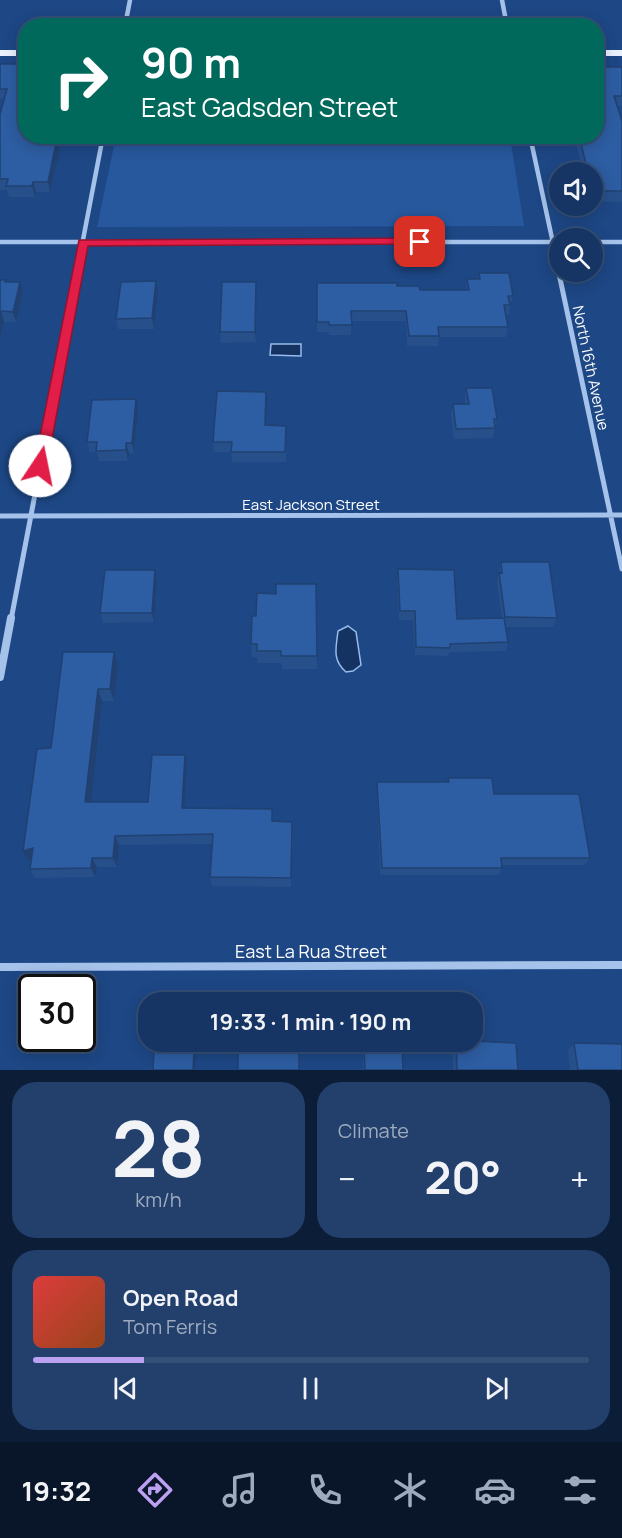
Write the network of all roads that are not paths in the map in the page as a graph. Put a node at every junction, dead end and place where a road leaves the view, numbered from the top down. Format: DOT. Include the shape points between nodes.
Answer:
graph roads {
  1 [pos="130,0"];
  2 [pos="502,0"];
  3 [pos="127,18"];
  4 [pos="505,18"];
  5 [pos="0,53"];
  6 [pos="18,53"];
  7 [pos="604,53"];
  8 [pos="622,53"];
  9 [pos="101,144"];
  10 [pos="532,144"];
  11 [pos="549,228"];
  12 [pos="0,242"];
  13 [pos="83,242"];
  14 [pos="549,242"];
  15 [pos="603,242"];
  16 [pos="622,242"];
  17 [pos="560,282"];
  18 [pos="610,515"];
  19 [pos="622,515"];
  20 [pos="0,516"];
  21 [pos="31,516"];
  22 [pos="622,569"];
  23 [pos="0,677"];
  24 [pos="622,965"];
  25 [pos="0,967"];
  1 -- 3 [label="street"];
  2 -- 4 [label="street"];
  5 -- 6 [label="main road"];
  7 -- 8 [label="main road"];
  9 -- 13 [label="street"];
  10 -- 11 [label="street, North 16th Avenue"];
  12 -- 13 [label="street"];
  13 -- 14 [label="street"];
  13 -- 21 [label="street"];
  15 -- 16 [label="street"];
  17 -- 18 [label="street, North 16th Avenue"];
  18 -- 19 [label="street, East Jackson Street"];
  18 -- 21 [label="street, East Jackson Street"];
  18 -- 22 [label="street, North 16th Avenue"];
  20 -- 21 [label="street, East Jackson Street"];
  21 -- 23 [label="street"];
  24 -- 25 [label="street, East La Rua Street"];
}
